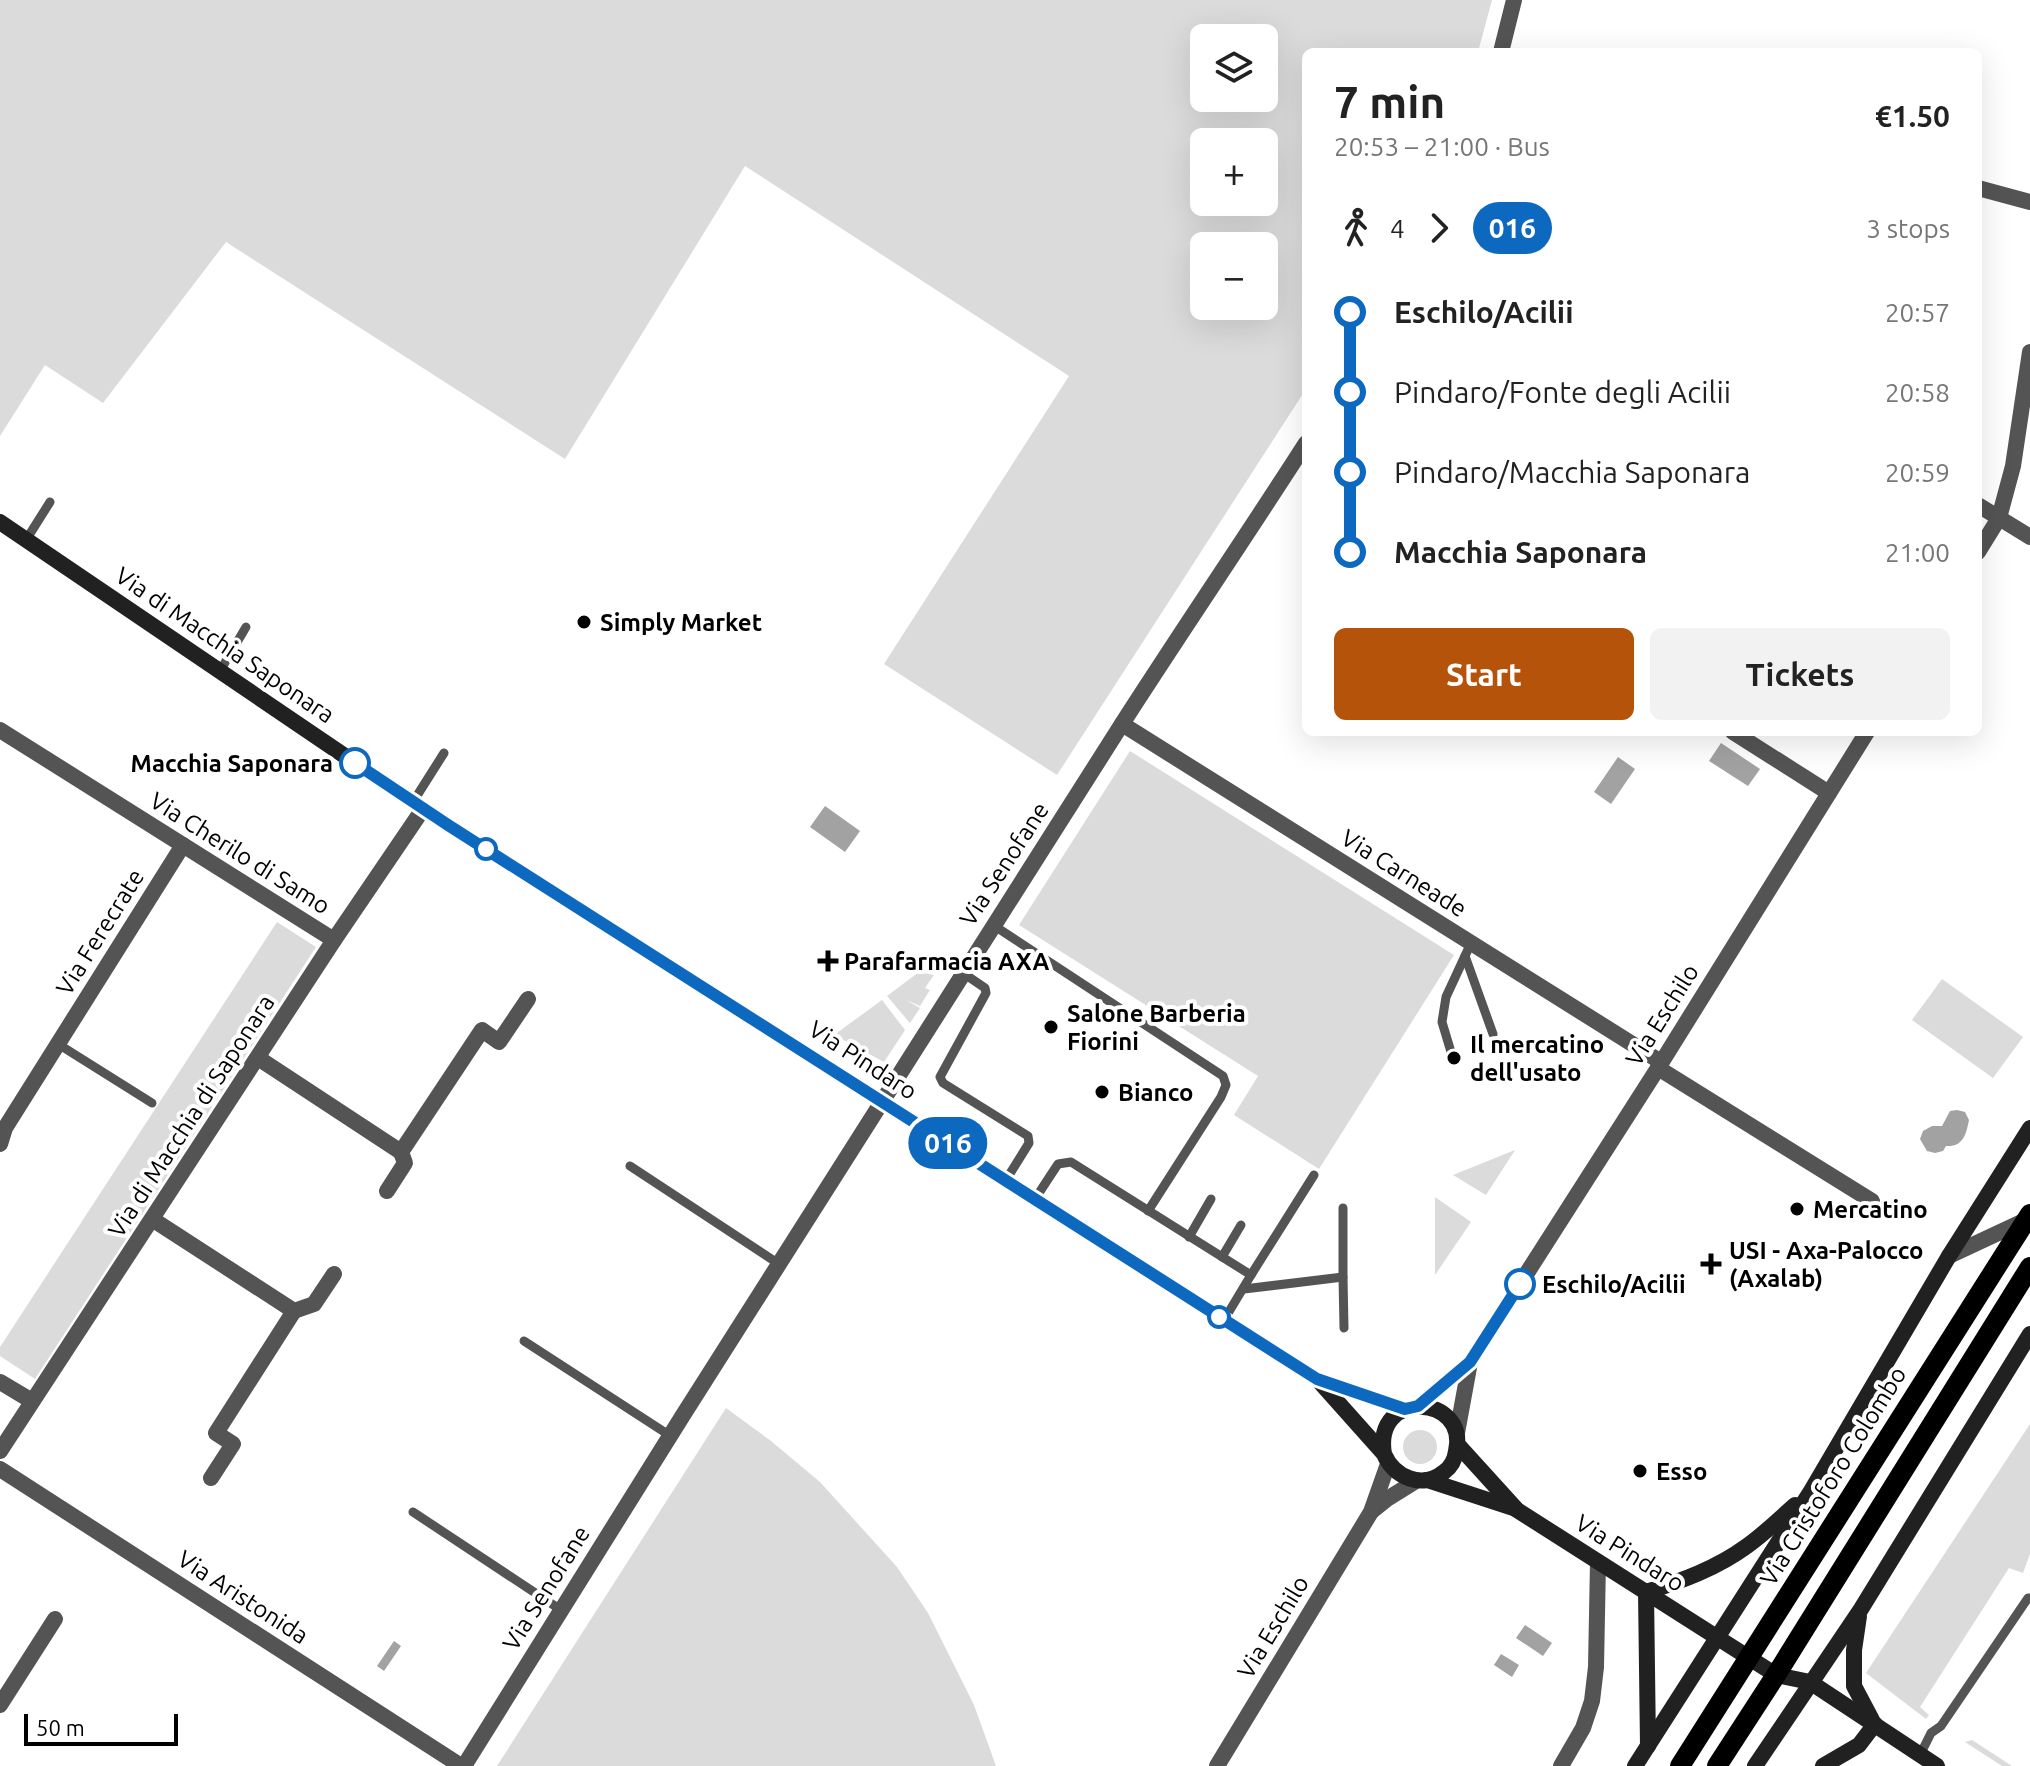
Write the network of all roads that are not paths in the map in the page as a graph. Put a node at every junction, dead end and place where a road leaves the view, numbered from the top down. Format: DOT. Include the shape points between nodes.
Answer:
graph roads {
  1 [pos="1514,0"];
  2 [pos="1502,48"];
  3 [pos="1982,189"];
  4 [pos="2030,202"];
  5 [pos="2030,352"];
  6 [pos="1302,454"];
  7 [pos="2022,457"];
  8 [pos="50,502"];
  9 [pos="1982,507"];
  10 [pos="1999,518"];
  11 [pos="0,522"];
  12 [pos="2030,537"];
  13 [pos="26,540"];
  14 [pos="1982,546"];
  15 [pos="246,627"];
  16 [pos="220,671"];
  17 [pos="1122,724"];
  18 [pos="0,730"];
  19 [pos="1739,736"];
  20 [pos="1865,736"];
  21 [pos="444,753"];
  22 [pos="1829,793"];
  23 [pos="418,805"];
  24 [pos="183,845"];
  25 [pos="993,925"];
  26 [pos="334,940"];
  27 [pos="1468,949"];
  28 [pos="963,973"];
  29 [pos="528,999"];
  30 [pos="1493,1034"];
  31 [pos="58,1044"];
  32 [pos="1451,1052"];
  33 [pos="258,1058"];
  34 [pos="1659,1065"];
  35 [pos="881,1101"];
  36 [pos="152,1103"];
  37 [pos="2030,1128"];
  38 [pos="0,1144"];
  39 [pos="401,1152"];
  40 [pos="630,1166"];
  41 [pos="1314,1175"];
  42 [pos="1006,1180"];
  43 [pos="387,1191"];
  44 [pos="1035,1199"];
  45 [pos="1211,1199"];
  46 [pos="1872,1201"];
  47 [pos="1343,1208"];
  48 [pos="1148,1211"];
  49 [pos="2028,1217"];
  50 [pos="152,1219"];
  51 [pos="1241,1225"];
  52 [pos="1189,1237"];
  53 [pos="1949,1256"];
  54 [pos="1222,1257"];
  55 [pos="779,1264"];
  56 [pos="2030,1267"];
  57 [pos="334,1274"];
  58 [pos="1251,1275"];
  59 [pos="1343,1277"];
  60 [pos="1244,1289"];
  61 [pos="294,1311"];
  62 [pos="1224,1320"];
  63 [pos="1344,1328"];
  64 [pos="2030,1334"];
  65 [pos="524,1341"];
  66 [pos="1470,1362"];
  67 [pos="1317,1379"];
  68 [pos="0,1382"];
  69 [pos="32,1401"];
  70 [pos="1411,1407"];
  71 [pos="669,1435"];
  72 [pos="1457,1439"];
  73 [pos="0,1451"];
  74 [pos="1386,1459"];
  75 [pos="0,1469"];
  76 [pos="211,1478"];
  77 [pos="1422,1480"];
  78 [pos="1811,1491"];
  79 [pos="1517,1510"];
  80 [pos="413,1512"];
  81 [pos="1371,1512"];
  82 [pos="1598,1562"];
  83 [pos="1646,1592"];
  84 [pos="2030,1598"];
  85 [pos="1861,1609"];
  86 [pos="561,1610"];
  87 [pos="55,1619"];
  88 [pos="1717,1637"];
  89 [pos="1748,1657"];
  90 [pos="1776,1675"];
  91 [pos="1810,1682"];
  92 [pos="0,1705"];
  93 [pos="1875,1724"];
  94 [pos="1648,1746"];
  95 [pos="1920,1755"];
  96 [pos="462,1766"];
  97 [pos="1217,1766"];
  98 [pos="1561,1766"];
  99 [pos="1635,1766"];
  100 [pos="1680,1766"];
  101 [pos="1717,1766"];
  102 [pos="1755,1766"];
  103 [pos="1823,1766"];
  104 [pos="1937,1766"];
  1 -- 2 [label="street"];
  3 -- 4 [label="street"];
  5 -- 7 [label="street"];
  6 -- 17 [label="street, Via Senofane"];
  7 -- 10 [label="street"];
  8 -- 13 [label="lane"];
  9 -- 10 [label="street"];
  10 -- 12 [label="street"];
  10 -- 14 [label="street"];
  11 -- 13 [label="street, Via di Macchia Saponara"];
  13 -- 16 [label="street, Via di Macchia Saponara"];
  15 -- 16 [label="lane"];
  16 -- 23 [label="street, Via di Macchia Saponara"];
  17 -- 25 [label="street, Via Senofane"];
  17 -- 27 [label="street, Via Carneade"];
  18 -- 24 [label="street, Via Cherilo di Samo"];
  19 -- 22 [label="street"];
  20 -- 22 [label="street, Via Eschilo"];
  21 -- 23 [label="lane"];
  22 -- 34 [label="street, Via Eschilo"];
  23 -- 26 [label="street, Via di Macchia di Saponara"];
  23 -- 35 [label="street, Via Pindaro"];
  24 -- 26 [label="street, Via Cherilo di Samo"];
  24 -- 31 [label="street, Via Ferecrate"];
  25 -- 28 [label="street, Via Senofane"];
  25 -- 48 [label="lane" via="1223,1076 1221,1097"];
  26 -- 33 [label="street, Via di Macchia di Saponara"];
  27 -- 30 [label="lane"];
  27 -- 32 [label="lane" via="1446,997 1442,1022"];
  27 -- 34 [label="street, Via Carneade"];
  28 -- 35 [label="street, Via Senofane"];
  28 -- 42 [label="lane" via="986,993 940,1077 1028,1136 1029,1143"];
  29 -- 39 [label="street" via="499,1042 482,1030"];
  31 -- 36 [label="lane"];
  31 -- 38 [label="street, Via Ferecrate"];
  33 -- 39 [label="street"];
  33 -- 50 [label="street, Via di Macchia di Saponara"];
  34 -- 46 [label="street, Via Carneade"];
  34 -- 66 [label="street, Via Eschilo"];
  35 -- 42 [label="street, Via Pindaro"];
  35 -- 55 [label="street, Via Senofane"];
  37 -- 53 [label="street, Via Cristoforo Colombo"];
  39 -- 43 [label="street" via="405,1163"];
  40 -- 55 [label="lane"];
  41 -- 58 [label="lane"];
  42 -- 44 [label="street, Via Pindaro"];
  44 -- 48 [label="lane" via="1058,1164 1071,1162"];
  44 -- 62 [label="street, Via Pindaro"];
  45 -- 52 [label="lane"];
  47 -- 59 [label="lane"];
  48 -- 52 [label="lane"];
  49 -- 53 [label="street"];
  49 -- 89 [label="main road, Via Cristoforo Colombo"];
  50 -- 61 [label="street"];
  50 -- 69 [label="street, Via di Macchia di Saponara"];
  51 -- 54 [label="lane"];
  52 -- 54 [label="lane"];
  53 -- 78 [label="street, Via Cristoforo Colombo"];
  54 -- 58 [label="lane"];
  55 -- 71 [label="street, Via Senofane"];
  56 -- 90 [label="main road"];
  57 -- 61 [label="street" via="314,1304"];
  58 -- 60 [label="lane"];
  59 -- 60 [label="lane"];
  59 -- 63 [label="lane"];
  60 -- 62 [label="lane"];
  61 -- 76 [label="street" via="216,1433 233,1444"];
  62 -- 67 [label="street, Via Pindaro"];
  64 -- 85 [label="street"];
  65 -- 71 [label="lane"];
  66 -- 70 [label="street"];
  66 -- 72 [label="street"];
  67 -- 70 [label="street"];
  67 -- 74 [label="street"];
  68 -- 69 [label="street"];
  69 -- 73 [label="street, Via di Macchia di Saponara"];
  70 -- 72 [label="street" via="1442,1413"];
  70 -- 74 [label="street" via="1388,1424 1382,1444"];
  71 -- 86 [label="street, Via Senofane"];
  72 -- 77 [label="street" via="1450,1467 1436,1478"];
  72 -- 79 [label="street"];
  74 -- 77 [label="street" via="1405,1478"];
  74 -- 81 [label="street"];
  75 -- 96 [label="street, Via Aristonida"];
  77 -- 79 [label="street"];
  77 -- 81 [label="street"];
  78 -- 83 [label="street, Via Cristoforo Colombo" via="1721,1563"];
  78 -- 88 [label="street, Via Cristoforo Colombo"];
  79 -- 82 [label="street, Via Pindaro"];
  80 -- 86 [label="lane"];
  81 -- 97 [label="street, Via Eschilo"];
  82 -- 83 [label="street, Via Pindaro"];
  82 -- 98 [label="street" via="1592,1701"];
  83 -- 88 [label="street, Via Pindaro"];
  83 -- 94 [label="street"];
  84 -- 95 [label="lane"];
  85 -- 91 [label="street"];
  85 -- 93 [label="street" via="1854,1686"];
  86 -- 96 [label="street, Via Senofane"];
  87 -- 92 [label="street"];
  88 -- 89 [label="street, Via Pindaro"];
  88 -- 94 [label="street, Via Cristoforo Colombo"];
  89 -- 90 [label="street, Via Pindaro"];
  89 -- 100 [label="main road, Via Cristoforo Colombo"];
  90 -- 91 [label="street"];
  90 -- 101 [label="main road"];
  91 -- 93 [label="street"];
  91 -- 102 [label="street"];
  93 -- 95 [label="street"];
  93 -- 103 [label="street" via="1859,1745"];
  94 -- 99 [label="street, Via Cristoforo Colombo"];
  95 -- 104 [label="street"];
}
